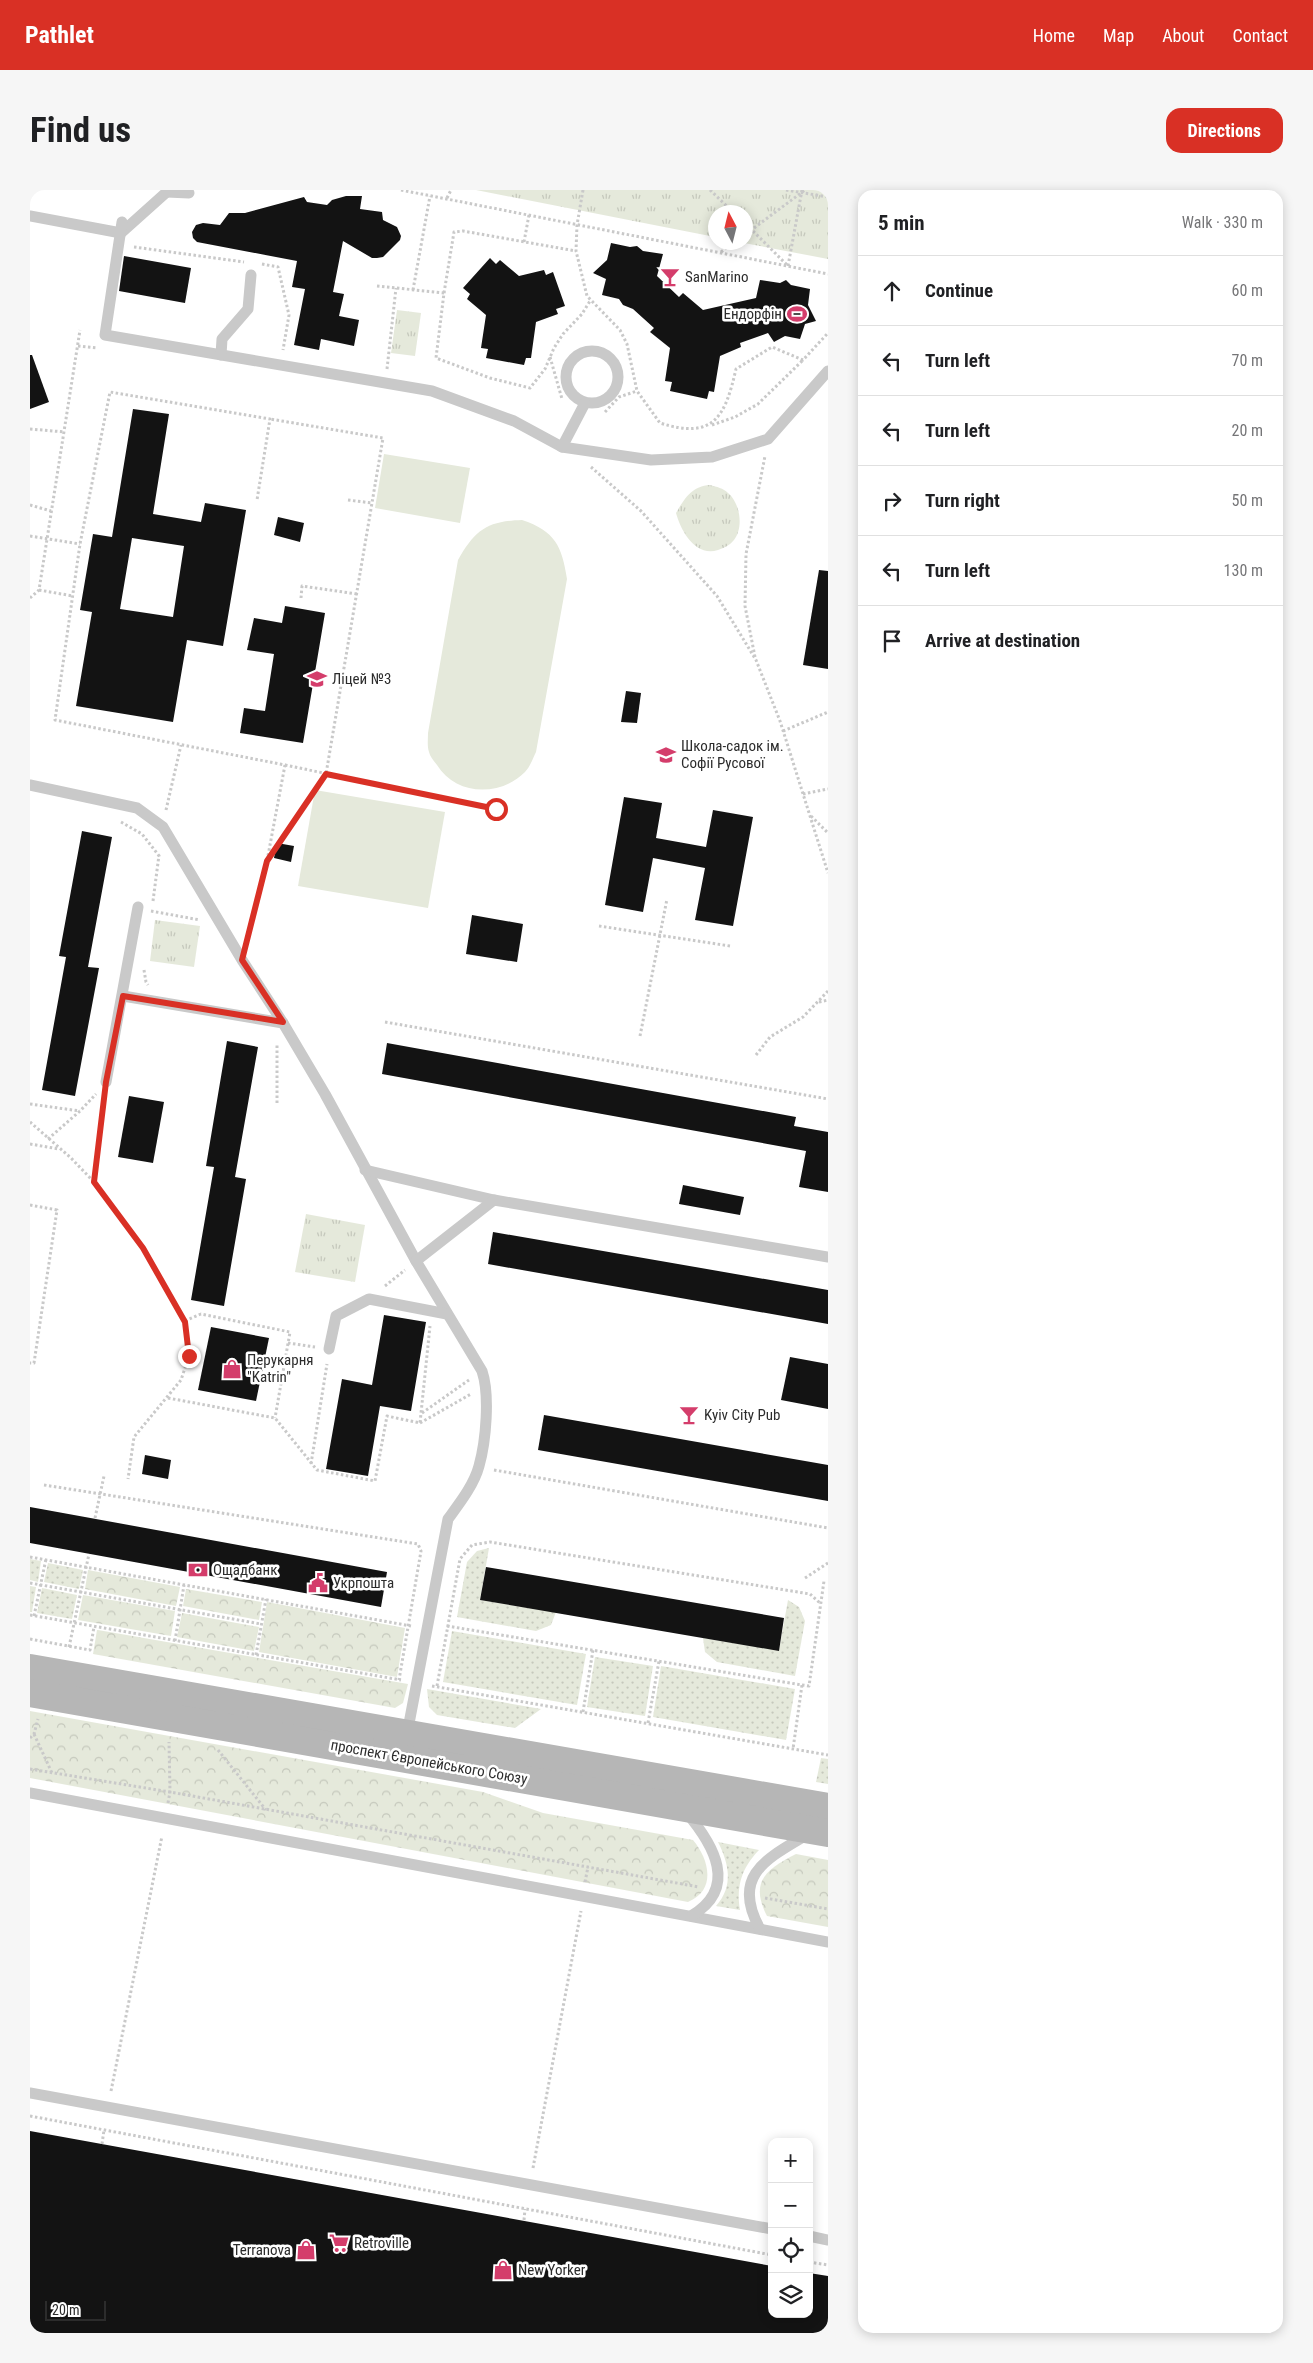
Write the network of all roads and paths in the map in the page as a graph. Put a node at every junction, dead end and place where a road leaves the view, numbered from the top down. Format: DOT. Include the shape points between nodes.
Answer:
graph roads {
  1 [pos="401,190"];
  2 [pos="451,190"];
  3 [pos="584,190"];
  4 [pos="710,190"];
  5 [pos="786,190"];
  6 [pos="168,191"];
  7 [pos="803,191"];
  8 [pos="189,193"];
  9 [pos="430,196"];
  10 [pos="447,198"];
  11 [pos="828,198"];
  12 [pos="726,205"];
  13 [pos="530,215"];
  14 [pos="30,216"];
  15 [pos="577,225"];
  16 [pos="753,228"];
  17 [pos="753,232"];
  18 [pos="121,233"];
  19 [pos="524,242"];
  20 [pos="724,250"];
  21 [pos="576,251"];
  22 [pos="720,253"];
  23 [pos="250,263"];
  24 [pos="260,264"];
  25 [pos="788,266"];
  26 [pos="828,274"];
  27 [pos="251,275"];
  28 [pos="377,286"];
  29 [pos="396,288"];
  30 [pos="413,290"];
  31 [pos="444,293"];
  32 [pos="590,301"];
  33 [pos="80,330"];
  34 [pos="828,333"];
  35 [pos="78,346"];
  36 [pos="105,350"];
  37 [pos="282,352"];
  38 [pos="221,355"];
  39 [pos="550,357"];
  40 [pos="803,360"];
  41 [pos="387,371"];
  42 [pos="828,371"];
  43 [pos="638,391"];
  44 [pos="562,399"];
  45 [pos="585,403"];
  46 [pos="604,412"];
  47 [pos="270,419"];
  48 [pos="710,426"];
  49 [pos="30,429"];
  50 [pos="65,432"];
  51 [pos="768,439"];
  52 [pos="562,447"];
  53 [pos="257,500"];
  54 [pos="348,500"];
  55 [pos="372,503"];
  56 [pos="30,505"];
  57 [pos="51,510"];
  58 [pos="30,536"];
  59 [pos="46,539"];
  60 [pos="80,544"];
  61 [pos="39,590"];
  62 [pos="357,594"];
  63 [pos="73,596"];
  64 [pos="30,598"];
  65 [pos="300,598"];
  66 [pos="756,660"];
  67 [pos="828,712"];
  68 [pos="783,731"];
  69 [pos="181,745"];
  70 [pos="285,765"];
  71 [pos="326,774"];
  72 [pos="30,785"];
  73 [pos="828,789"];
  74 [pos="803,794"];
  75 [pos="496,809"];
  76 [pos="809,814"];
  77 [pos="113,820"];
  78 [pos="163,827"];
  79 [pos="828,834"];
  80 [pos="159,855"];
  81 [pos="267,861"];
  82 [pos="164,863"];
  83 [pos="828,873"];
  84 [pos="666,899"];
  85 [pos="138,907"];
  86 [pos="151,911"];
  87 [pos="195,912"];
  88 [pos="150,920"];
  89 [pos="200,920"];
  90 [pos="598,926"];
  91 [pos="204,928"];
  92 [pos="660,935"];
  93 [pos="730,946"];
  94 [pos="242,960"];
  95 [pos="145,965"];
  96 [pos="150,987"];
  97 [pos="828,991"];
  98 [pos="123,996"];
  99 [pos="828,1000"];
  100 [pos="817,1002"];
  101 [pos="283,1022"];
  102 [pos="386,1022"];
  103 [pos="640,1036"];
  104 [pos="277,1040"];
  105 [pos="756,1055"];
  106 [pos="106,1082"];
  107 [pos="828,1099"];
  108 [pos="30,1104"];
  109 [pos="276,1104"];
  110 [pos="80,1111"];
  111 [pos="30,1122"];
  112 [pos="48,1139"];
  113 [pos="30,1144"];
  114 [pos="60,1150"];
  115 [pos="365,1170"];
  116 [pos="94,1182"];
  117 [pos="494,1200"];
  118 [pos="30,1205"];
  119 [pos="828,1257"];
  120 [pos="416,1262"];
  121 [pos="369,1299"];
  122 [pos="432,1311"];
  123 [pos="447,1314"];
  124 [pos="185,1322"];
  125 [pos="288,1343"];
  126 [pos="329,1350"];
  127 [pos="30,1362"];
  128 [pos="482,1371"];
  129 [pos="487,1384"];
  130 [pos="168,1398"];
  131 [pos="422,1414"];
  132 [pos="275,1418"];
  133 [pos="420,1423"];
  134 [pos="311,1464"];
  135 [pos="479,1467"];
  136 [pos="104,1476"];
  137 [pos="128,1479"];
  138 [pos="44,1485"];
  139 [pos="100,1495"];
  140 [pos="95,1518"];
  141 [pos="828,1528"];
  142 [pos="89,1554"];
  143 [pos="30,1556"];
  144 [pos="46,1559"];
  145 [pos="828,1563"];
  146 [pos="86,1567"];
  147 [pos="805,1578"];
  148 [pos="824,1581"];
  149 [pos="30,1583"];
  150 [pos="41,1585"];
  151 [pos="184,1585"];
  152 [pos="81,1592"];
  153 [pos="266,1600"];
  154 [pos="821,1604"];
  155 [pos="180,1609"];
  156 [pos="34,1616"];
  157 [pos="262,1624"];
  158 [pos="409,1625"];
  159 [pos="429,1626"];
  160 [pos="448,1626"];
  161 [pos="94,1627"];
  162 [pos="30,1639"];
  163 [pos="175,1640"];
  164 [pos="70,1647"];
  165 [pos="593,1650"];
  166 [pos="256,1655"];
  167 [pos="659,1661"];
  168 [pos="30,1668"];
  169 [pos="399,1680"];
  170 [pos="802,1685"];
  171 [pos="437,1686"];
  172 [pos="33,1706"];
  173 [pos="583,1712"];
  174 [pos="648,1723"];
  175 [pos="34,1734"];
  176 [pos="407,1734"];
  177 [pos="30,1738"];
  178 [pos="179,1743"];
  179 [pos="793,1749"];
  180 [pos="218,1750"];
  181 [pos="30,1769"];
  182 [pos="52,1773"];
  183 [pos="170,1792"];
  184 [pos="30,1794"];
  185 [pos="682,1807"];
  186 [pos="828,1807"];
  187 [pos="167,1808"];
  188 [pos="267,1810"];
  189 [pos="821,1831"];
  190 [pos="162,1836"];
  191 [pos="588,1867"];
  192 [pos="585,1885"];
  193 [pos="705,1888"];
  194 [pos="761,1898"];
  195 [pos="828,1909"];
  196 [pos="581,1910"];
  197 [pos="691,1916"];
  198 [pos="760,1929"];
  199 [pos="828,1942"];
  200 [pos="111,2091"];
  201 [pos="30,2093"];
  202 [pos="30,2116"];
  203 [pos="104,2130"];
  204 [pos="102,2144"];
  205 [pos="534,2168"];
  206 [pos="525,2210"];
  207 [pos="524,2220"];
  208 [pos="768,2228"];
  209 [pos="813,2237"];
  210 [pos="828,2240"];
  211 [pos="768,2254"];
  212 [pos="813,2263"];
  213 [pos="828,2266"];
  1 -- 9 [label="path"];
  2 -- 10 [label="path"];
  3 -- 15 [label="path"];
  4 -- 12 [label="path"];
  5 -- 7 [label="path"];
  6 -- 8 [label="lane"];
  6 -- 18 [label="lane"];
  7 -- 11 [label="path"];
  7 -- 16 [label="path"];
  7 -- 25 [label="path"];
  9 -- 10 [label="path"];
  9 -- 30 [label="path"];
  10 -- 13 [label="path"];
  13 -- 15 [label="path"];
  13 -- 19 [label="path"];
  14 -- 18 [label="lane"];
  15 -- 21 [label="path"];
  15 -- 22 [label="path"];
  17 -- 25 [label="path"];
  18 -- 23 [label="path"];
  18 -- 38 [label="lane" via="105,335"];
  19 -- 21 [label="path"];
  19 -- 31 [label="path" via="454,232"];
  20 -- 22 [label="path"];
  21 -- 32 [label="path"];
  22 -- 25 [label="path"];
  24 -- 37 [label="path" via="278,267 290,315"];
  25 -- 26 [label="path"];
  27 -- 38 [label="lane" via="248,309 222,339"];
  28 -- 29 [label="path"];
  29 -- 30 [label="path"];
  29 -- 41 [label="path"];
  30 -- 31 [label="path"];
  31 -- 39 [label="path" via="436,358 490,378 530,388 545,370"];
  32 -- 39 [label="path" via="563,334"];
  32 -- 43 [label="path" via="620,330 627,344"];
  33 -- 35 [label="path"];
  34 -- 40 [label="path"];
  35 -- 36 [label="path"];
  35 -- 50 [label="path"];
  38 -- 52 [label="lane" via="432,390 514,421"];
  39 -- 44 [label="path"];
  40 -- 48 [label="path" via="758,404"];
  40 -- 48 [label="path" via="772,347 736,369 722,411"];
  42 -- 51 [label="lane"];
  43 -- 46 [label="path" via="619,397"];
  43 -- 48 [label="path" via="660,423 694,430"];
  45 -- 45 [label="lane" via="568,388 568,364 586,351 598,351 614,361 618,370 617,386 603,402"];
  45 -- 52 [label="lane"];
  47 -- 53 [label="path"];
  47 -- 55 [label="path" via="383,438"];
  47 -- 60 [label="path" via="110,392"];
  49 -- 50 [label="path"];
  50 -- 57 [label="path"];
  51 -- 52 [label="lane" via="712,457 652,460"];
  51 -- 66 [label="path" via="746,554 746,606"];
  52 -- 66 [label="path" via="634,504 675,546 717,596"];
  54 -- 55 [label="path"];
  55 -- 62 [label="path"];
  56 -- 57 [label="path"];
  57 -- 59 [label="path"];
  58 -- 59 [label="path"];
  59 -- 60 [label="path"];
  59 -- 61 [label="path"];
  60 -- 63 [label="path"];
  61 -- 63 [label="path"];
  61 -- 64 [label="path"];
  62 -- 65 [label="path" via="302,586"];
  62 -- 71 [label="path"];
  63 -- 69 [label="path" via="56,720"];
  66 -- 68 [label="path"];
  67 -- 68 [label="path"];
  68 -- 74 [label="path"];
  69 -- 70 [label="path"];
  69 -- 78 [label="path"];
  70 -- 71 [label="path"];
  70 -- 81 [label="path"];
  71 -- 75 [label="path"];
  71 -- 81 [label="path"];
  72 -- 78 [label="lane" via="137,808"];
  73 -- 74 [label="path"];
  74 -- 76 [label="path"];
  76 -- 79 [label="path"];
  76 -- 83 [label="path"];
  77 -- 80 [label="path" via="142,834"];
  78 -- 94 [label="lane"];
  80 -- 82 [label="path"];
  80 -- 86 [label="path"];
  81 -- 94 [label="path"];
  84 -- 92 [label="path"];
  85 -- 98 [label="lane"];
  86 -- 88 [label="path"];
  86 -- 89 [label="path"];
  87 -- 89 [label="path"];
  89 -- 91 [label="path"];
  90 -- 92 [label="path"];
  92 -- 93 [label="path"];
  92 -- 103 [label="path"];
  94 -- 101 [label="lane"];
  95 -- 96 [label="path" via="146,982"];
  97 -- 100 [label="path"];
  98 -- 101 [label="lane"];
  98 -- 106 [label="lane"];
  99 -- 100 [label="path"];
  100 -- 105 [label="path" via="803,1017 770,1037"];
  101 -- 115 [label="lane"];
  102 -- 107 [label="path"];
  104 -- 109 [label="path"];
  106 -- 110 [label="path"];
  106 -- 116 [label="path"];
  108 -- 110 [label="path"];
  110 -- 112 [label="path"];
  111 -- 112 [label="path"];
  112 -- 114 [label="path"];
  113 -- 114 [label="path"];
  114 -- 116 [label="path"];
  115 -- 117 [label="lane"];
  115 -- 120 [label="lane"];
  116 -- 124 [label="path" via="143,1248"];
  117 -- 119 [label="lane"];
  117 -- 120 [label="lane"];
  118 -- 127 [label="path" via="57,1210 34,1363"];
  120 -- 121 [label="path"];
  120 -- 123 [label="lane"];
  121 -- 122 [label="lane"];
  121 -- 126 [label="lane" via="336,1316"];
  122 -- 123 [label="lane"];
  122 -- 131 [label="path"];
  123 -- 128 [label="lane"];
  124 -- 125 [label="path" via="201,1314 290,1332"];
  124 -- 130 [label="path" via="189,1356 181,1380"];
  125 -- 126 [label="path"];
  125 -- 132 [label="path"];
  126 -- 134 [label="path"];
  128 -- 129 [label="lane"];
  128 -- 131 [label="path"];
  129 -- 133 [label="path"];
  129 -- 135 [label="lane" via="488,1402"];
  130 -- 132 [label="path"];
  130 -- 137 [label="path" via="134,1437"];
  131 -- 133 [label="path"];
  132 -- 134 [label="path"];
  133 -- 134 [label="path" via="386,1416 375,1481 317,1470"];
  135 -- 141 [label="path"];
  135 -- 159 [label="lane" via="448,1519"];
  136 -- 139 [label="path"];
  138 -- 139 [label="path"];
  139 -- 140 [label="path"];
  139 -- 158 [label="path" via="418,1544 422,1551"];
  142 -- 146 [label="path"];
  143 -- 144 [label="path"];
  144 -- 146 [label="path"];
  144 -- 150 [label="path"];
  145 -- 147 [label="path"];
  146 -- 151 [label="path"];
  146 -- 152 [label="path"];
  148 -- 154 [label="path"];
  149 -- 150 [label="path"];
  150 -- 152 [label="path"];
  150 -- 156 [label="path"];
  151 -- 153 [label="path"];
  151 -- 155 [label="path"];
  152 -- 155 [label="path"];
  152 -- 164 [label="path"];
  153 -- 157 [label="path"];
  153 -- 158 [label="path"];
  154 -- 160 [label="path" via="810,1594 490,1542 472,1545 460,1559"];
  154 -- 170 [label="path" via="809,1686"];
  155 -- 157 [label="path"];
  155 -- 163 [label="path"];
  157 -- 166 [label="path"];
  158 -- 159 [label="path"];
  158 -- 169 [label="path"];
  159 -- 160 [label="path"];
  159 -- 176 [label="lane"];
  160 -- 165 [label="path"];
  160 -- 171 [label="path"];
  161 -- 164 [label="path" via="90,1650"];
  162 -- 164 [label="path"];
  165 -- 167 [label="path"];
  165 -- 173 [label="path"];
  167 -- 170 [label="path"];
  167 -- 174 [label="path"];
  168 -- 176 [label="main road, проспект Європейського Союзу"];
  170 -- 179 [label="path"];
  172 -- 175 [label="path"];
  172 -- 185 [label="main road, проспект Європейського Союзу"];
  175 -- 177 [label="path"];
  175 -- 182 [label="path"];
  176 -- 186 [label="main road, проспект Європейського Союзу"];
  178 -- 183 [label="path" via="169,1742"];
  180 -- 188 [label="path"];
  181 -- 182 [label="path"];
  182 -- 183 [label="path"];
  183 -- 187 [label="path"];
  183 -- 188 [label="path"];
  184 -- 197 [label="lane"];
  185 -- 189 [label="main road, проспект Європейського Союзу"];
  185 -- 197 [label="lane" via="696,1823 717,1863 716,1890 705,1908"];
  188 -- 191 [label="path"];
  189 -- 198 [label="lane" via="765,1860 757,1870 749,1895 753,1917"];
  190 -- 200 [label="path"];
  191 -- 192 [label="path"];
  191 -- 193 [label="path"];
  194 -- 195 [label="path"];
  196 -- 205 [label="path"];
  197 -- 198 [label="lane"];
  198 -- 199 [label="lane"];
  201 -- 208 [label="lane"];
  202 -- 203 [label="path"];
  203 -- 204 [label="path"];
  203 -- 206 [label="path"];
  206 -- 207 [label="path"];
  206 -- 211 [label="path"];
  209 -- 210 [label="lane"];
  212 -- 213 [label="path"];
}
